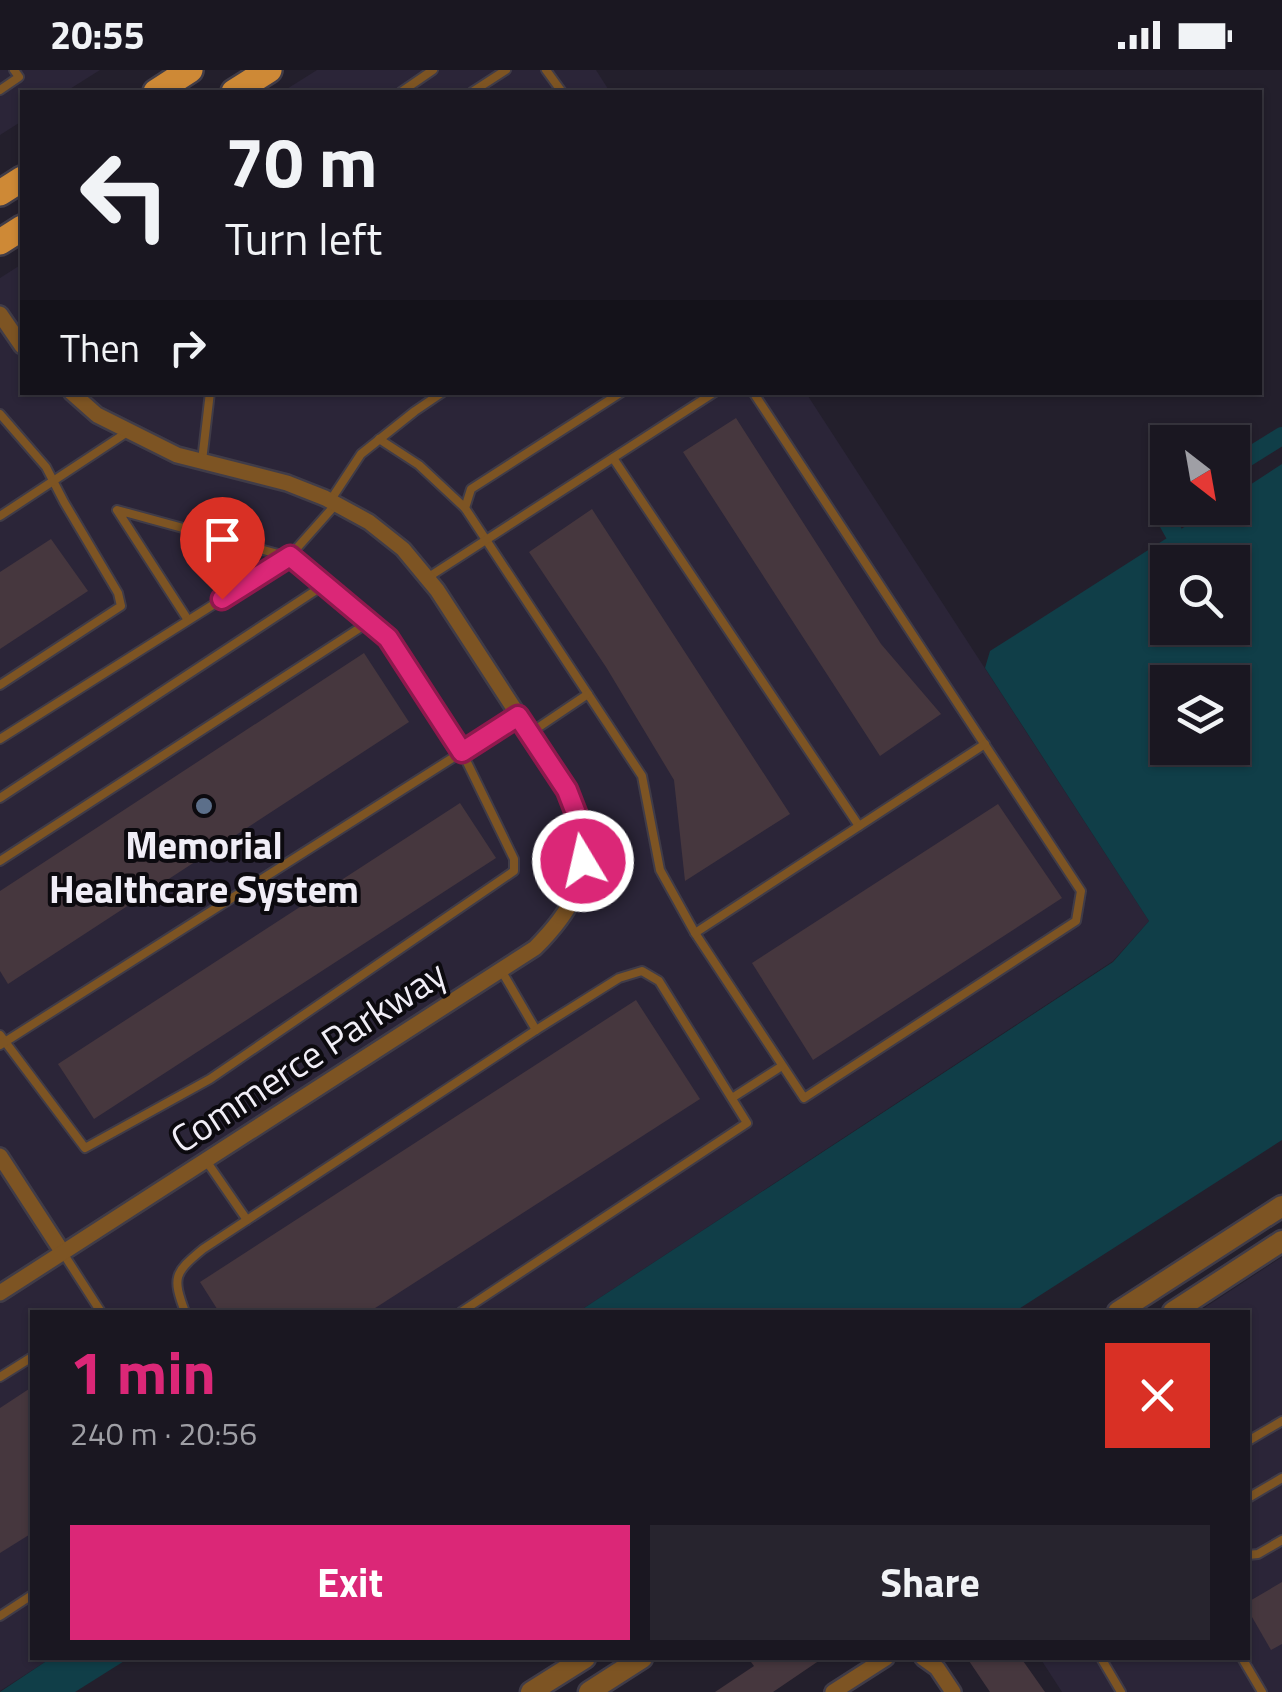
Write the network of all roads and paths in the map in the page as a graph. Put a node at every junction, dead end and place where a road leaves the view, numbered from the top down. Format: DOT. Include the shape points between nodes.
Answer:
graph roads {
  1 [pos="14,70"];
  2 [pos="190,70"];
  3 [pos="268,70"];
  4 [pos="432,70"];
  5 [pos="506,70"];
  6 [pos="0,90"];
  7 [pos="159,90"];
  8 [pos="237,90"];
  9 [pos="404,90"];
  10 [pos="475,90"];
  11 [pos="0,314"];
  12 [pos="20,343"];
  13 [pos="74,395"];
  14 [pos="210,395"];
  15 [pos="439,395"];
  16 [pos="617,395"];
  17 [pos="710,395"];
  18 [pos="755,395"];
  19 [pos="0,414"];
  20 [pos="129,431"];
  21 [pos="379,439"];
  22 [pos="613,458"];
  23 [pos="202,461"];
  24 [pos="53,481"];
  25 [pos="333,503"];
  26 [pos="465,508"];
  27 [pos="0,516"];
  28 [pos="486,540"];
  29 [pos="290,556"];
  30 [pos="427,578"];
  31 [pos="324,585"];
  32 [pos="188,620"];
  33 [pos="369,622"];
  34 [pos="0,686"];
  35 [pos="588,694"];
  36 [pos="518,716"];
  37 [pos="530,733"];
  38 [pos="0,740"];
  39 [pos="985,744"];
  40 [pos="462,752"];
  41 [pos="0,798"];
  42 [pos="860,826"];
  43 [pos="0,861"];
  44 [pos="695,933"];
  45 [pos="501,970"];
  46 [pos="536,1030"];
  47 [pos="2,1040"];
  48 [pos="782,1066"];
  49 [pos="732,1098"];
  50 [pos="0,1156"];
  51 [pos="206,1160"];
  52 [pos="1282,1206"];
  53 [pos="247,1220"];
  54 [pos="1282,1242"];
  55 [pos="63,1253"];
  56 [pos="0,1293"];
  57 [pos="100,1310"];
  58 [pos="184,1310"];
  59 [pos="464,1310"];
  60 [pos="1121,1310"];
  61 [pos="1176,1310"];
  62 [pos="30,1357"];
  63 [pos="0,1378"];
  64 [pos="1282,1420"];
  65 [pos="1250,1440"];
  66 [pos="1282,1478"];
  67 [pos="1250,1497"];
  68 [pos="1282,1540"];
  69 [pos="1250,1555"];
  70 [pos="30,1596"];
  71 [pos="0,1616"];
  72 [pos="582,1660"];
  73 [pos="639,1660"];
  74 [pos="883,1660"];
  75 [pos="925,1660"];
  76 [pos="1102,1660"];
  77 [pos="1243,1660"];
  78 [pos="532,1692"];
  79 [pos="589,1692"];
  80 [pos="833,1692"];
  81 [pos="953,1692"];
  82 [pos="1121,1692"];
  83 [pos="1262,1692"];
  1 -- 6 [label="lane" via="19,77"];
  2 -- 7 [label="main road"];
  3 -- 8 [label="main road"];
  4 -- 9 [label="lane"];
  5 -- 10 [label="lane"];
  11 -- 12 [label="street"];
  13 -- 20 [label="street"];
  14 -- 23 [label="lane"];
  15 -- 21 [label="lane"];
  16 -- 26 [label="lane" via="471,489"];
  17 -- 22 [label="lane"];
  18 -- 39 [label="lane"];
  19 -- 24 [label="lane"];
  20 -- 23 [label="street"];
  20 -- 24 [label="lane"];
  21 -- 25 [label="lane" via="361,454"];
  21 -- 26 [label="lane"];
  22 -- 28 [label="lane"];
  22 -- 42 [label="lane"];
  23 -- 25 [label="street" via="287,483"];
  24 -- 27 [label="lane"];
  24 -- 34 [label="lane" via="121,606"];
  25 -- 29 [label="lane"];
  25 -- 30 [label="street" via="403,549"];
  26 -- 28 [label="lane"];
  28 -- 30 [label="lane"];
  28 -- 35 [label="lane"];
  29 -- 31 [label="lane"];
  29 -- 32 [label="lane"];
  29 -- 32 [label="lane" via="117,510"];
  30 -- 36 [label="street"];
  31 -- 33 [label="lane"];
  31 -- 41 [label="lane"];
  32 -- 38 [label="lane"];
  33 -- 40 [label="lane" via="388,638"];
  33 -- 43 [label="lane"];
  35 -- 37 [label="lane"];
  35 -- 44 [label="lane" via="642,776 660,870"];
  36 -- 37 [label="street"];
  36 -- 40 [label="lane"];
  37 -- 45 [label="street, Commerce Parkway" via="567,790 581,826 583,861 574,899 555,928"];
  39 -- 42 [label="lane"];
  39 -- 48 [label="lane" via="1082,891 1076,921 804,1098"];
  40 -- 47 [label="lane"];
  40 -- 47 [label="lane" via="514,871 210,1079 85,1148"];
  42 -- 44 [label="lane"];
  44 -- 48 [label="lane"];
  45 -- 46 [label="lane"];
  45 -- 51 [label="street, Commerce Parkway"];
  46 -- 49 [label="lane" via="619,978 642,971 659,981"];
  46 -- 53 [label="lane"];
  48 -- 49 [label="lane"];
  49 -- 59 [label="lane" via="747,1123"];
  50 -- 55 [label="street"];
  51 -- 53 [label="lane"];
  51 -- 55 [label="street, Commerce Parkway"];
  52 -- 60 [label="street"];
  53 -- 58 [label="lane" via="182,1267 176,1286"];
  54 -- 61 [label="street"];
  55 -- 56 [label="street, Commerce Parkway"];
  55 -- 57 [label="lane"];
  62 -- 63 [label="lane"];
  64 -- 65 [label="lane"];
  66 -- 67 [label="lane"];
  68 -- 69 [label="lane"];
  70 -- 71 [label="lane"];
  72 -- 78 [label="street"];
  73 -- 79 [label="street"];
  74 -- 80 [label="street"];
  75 -- 81 [label="street"];
  76 -- 82 [label="lane"];
  77 -- 83 [label="lane"];
}
